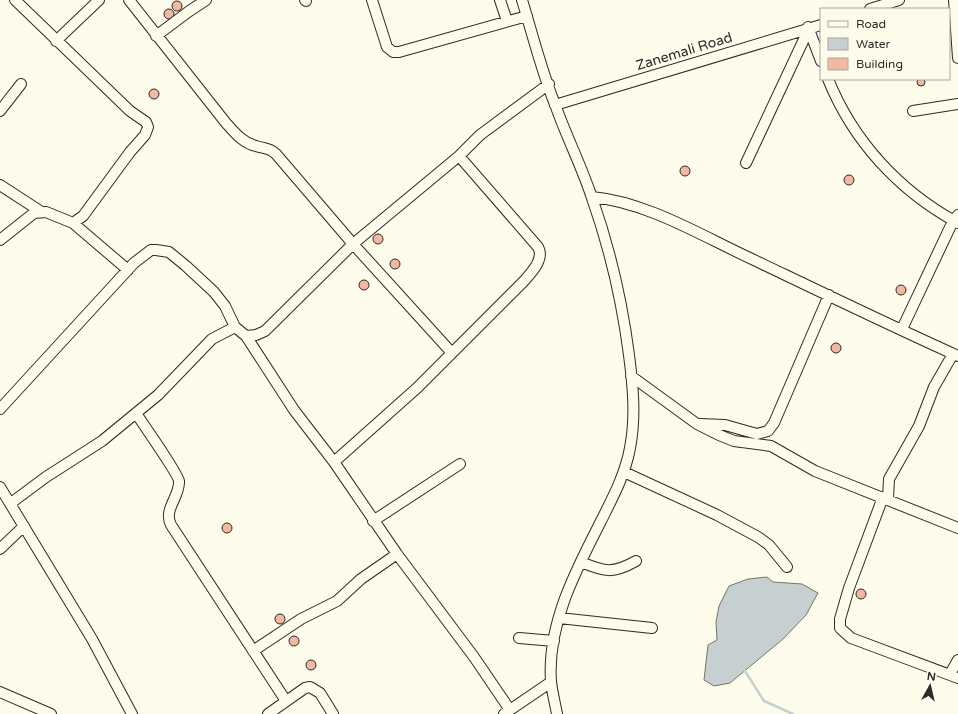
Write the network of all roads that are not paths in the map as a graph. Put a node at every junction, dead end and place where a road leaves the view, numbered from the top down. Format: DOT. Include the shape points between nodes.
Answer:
graph roads {
  1 [pos="15,0"];
  2 [pos="99,0"];
  3 [pos="129,0"];
  4 [pos="206,0"];
  5 [pos="372,0"];
  6 [pos="500,0"];
  7 [pos="522,0"];
  8 [pos="899,0"];
  9 [pos="954,0"];
  10 [pos="873,8"];
  11 [pos="526,16"];
  12 [pos="507,21"];
  13 [pos="820,24"];
  14 [pos="809,30"];
  15 [pos="156,36"];
  16 [pos="56,41"];
  17 [pos="820,58"];
  18 [pos="958,58"];
  19 [pos="828,80"];
  20 [pos="21,84"];
  21 [pos="548,84"];
  22 [pos="958,104"];
  23 [pos="555,105"];
  24 [pos="0,111"];
  25 [pos="913,111"];
  26 [pos="459,156"];
  27 [pos="746,163"];
  28 [pos="0,185"];
  29 [pos="592,197"];
  30 [pos="40,211"];
  31 [pos="956,219"];
  32 [pos="73,223"];
  33 [pos="0,240"];
  34 [pos="353,244"];
  35 [pos="128,270"];
  36 [pos="829,295"];
  37 [pos="235,327"];
  38 [pos="902,330"];
  39 [pos="246,336"];
  40 [pos="452,353"];
  41 [pos="956,355"];
  42 [pos="632,376"];
  43 [pos="0,409"];
  44 [pos="136,413"];
  45 [pos="697,424"];
  46 [pos="334,462"];
  47 [pos="460,464"];
  48 [pos="624,472"];
  49 [pos="0,487"];
  50 [pos="885,498"];
  51 [pos="11,503"];
  52 [pos="373,521"];
  53 [pos="24,526"];
  54 [pos="958,528"];
  55 [pos="0,549"];
  56 [pos="396,554"];
  57 [pos="636,561"];
  58 [pos="581,562"];
  59 [pos="787,567"];
  60 [pos="559,618"];
  61 [pos="652,628"];
  62 [pos="520,638"];
  63 [pos="554,641"];
  64 [pos="253,651"];
  65 [pos="958,660"];
  66 [pos="954,676"];
  67 [pos="551,682"];
  68 [pos="0,692"];
  69 [pos="286,702"];
  70 [pos="507,712"];
  71 [pos="51,714"];
  72 [pos="132,714"];
  73 [pos="268,714"];
  74 [pos="333,714"];
  75 [pos="557,714"];
  1 -- 16 [label="street"];
  2 -- 16 [label="street"];
  3 -- 15 [label="street"];
  4 -- 15 [label="street"];
  5 -- 12 [label="street" via="387,46 393,52"];
  6 -- 12 [label="street"];
  7 -- 11 [label="street"];
  8 -- 10 [label="street"];
  9 -- 18 [label="street"];
  11 -- 12 [label="street"];
  11 -- 21 [label="street"];
  13 -- 14 [label="street, Zanemali Road"];
  14 -- 17 [label="street"];
  14 -- 23 [label="street, Zanemali Road"];
  14 -- 27 [label="street"];
  15 -- 34 [label="street" via="226,123 244,140 254,146 269,148 276,154"];
  16 -- 32 [label="street" via="130,111 146,122 148,127 145,136 130,152 83,216"];
  19 -- 31 [label="street" via="850,124 885,169 918,198"];
  20 -- 24 [label="street"];
  21 -- 23 [label="street"];
  21 -- 26 [label="street" via="480,135"];
  22 -- 25 [label="street"];
  23 -- 29 [label="street"];
  26 -- 34 [label="street"];
  26 -- 40 [label="street" via="538,247 540,255 532,272"];
  28 -- 30 [label="street"];
  29 -- 36 [label="street" via="626,203 688,228"];
  29 -- 42 [label="street" via="621,299"];
  30 -- 32 [label="street"];
  30 -- 33 [label="street" via="29,216"];
  31 -- 38 [label="street"];
  32 -- 35 [label="street"];
  34 -- 39 [label="street" via="265,331"];
  34 -- 40 [label="street"];
  35 -- 37 [label="street" via="151,250 169,252 214,292 228,310"];
  35 -- 43 [label="street"];
  36 -- 38 [label="street"];
  36 -- 45 [label="street" via="768,432 757,434 719,424"];
  37 -- 39 [label="street"];
  37 -- 44 [label="street" via="212,339 158,395"];
  38 -- 41 [label="street"];
  39 -- 46 [label="street" via="294,410"];
  40 -- 46 [label="street"];
  41 -- 50 [label="street" via="934,387 919,426 889,478"];
  42 -- 45 [label="street"];
  42 -- 48 [label="street" via="634,419"];
  44 -- 51 [label="street" via="102,441"];
  44 -- 64 [label="street" via="178,478 169,521"];
  45 -- 50 [label="street" via="729,440 774,448 815,471"];
  46 -- 52 [label="street"];
  47 -- 52 [label="street"];
  48 -- 58 [label="street" via="616,494"];
  48 -- 59 [label="street" via="758,537 770,545"];
  49 -- 51 [label="street"];
  50 -- 54 [label="street"];
  50 -- 66 [label="street" via="849,588 840,628 851,638"];
  51 -- 53 [label="street"];
  52 -- 56 [label="street"];
  53 -- 55 [label="street"];
  53 -- 72 [label="street" via="92,639"];
  56 -- 64 [label="street" via="361,579 337,601 301,619"];
  56 -- 70 [label="street" via="474,657"];
  57 -- 58 [label="street" via="621,569 609,571"];
  58 -- 60 [label="street" via="564,599"];
  60 -- 61 [label="street"];
  60 -- 63 [label="street"];
  62 -- 63 [label="street"];
  63 -- 67 [label="street"];
  64 -- 69 [label="street"];
  65 -- 66 [label="street"];
  67 -- 70 [label="street"];
  67 -- 75 [label="street"];
  68 -- 71 [label="street"];
  69 -- 73 [label="street"];
  69 -- 74 [label="street" via="305,688 313,687 320,693"];
}
